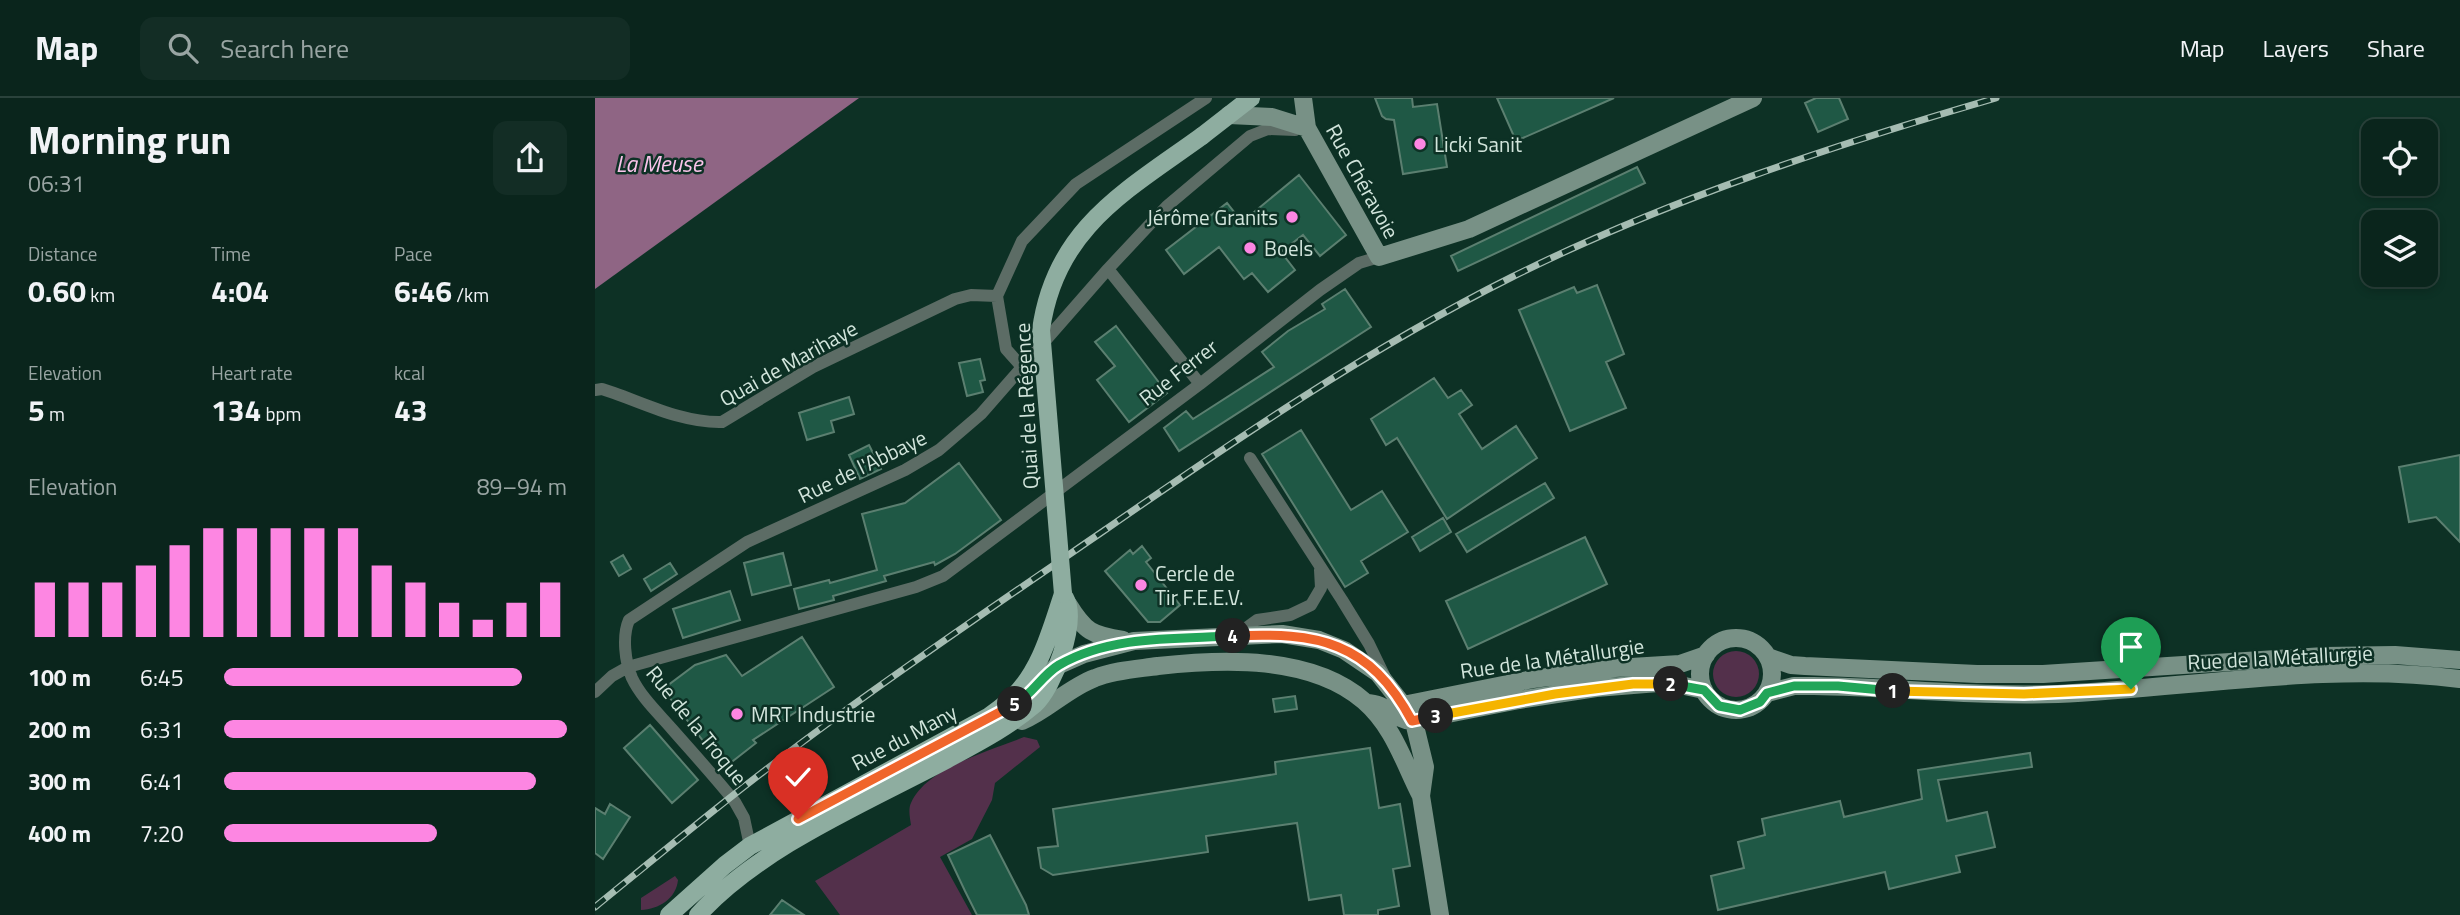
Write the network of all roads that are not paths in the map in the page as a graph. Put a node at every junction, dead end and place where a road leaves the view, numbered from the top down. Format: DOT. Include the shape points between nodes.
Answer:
graph roads {
  1 [pos="1206,98"];
  2 [pos="1251,98"];
  3 [pos="1303,98"];
  4 [pos="1753,98"];
  5 [pos="1229,115"];
  6 [pos="1307,128"];
  7 [pos="1379,257"];
  8 [pos="1108,269"];
  9 [pos="997,296"];
  10 [pos="1023,368"];
  11 [pos="1200,384"];
  12 [pos="595,390"];
  13 [pos="1250,458"];
  14 [pos="1320,570"];
  15 [pos="1065,599"];
  16 [pos="1233,636"];
  17 [pos="1134,641"];
  18 [pos="1706,655"];
  19 [pos="1768,657"];
  20 [pos="2460,660"];
  21 [pos="1059,665"];
  22 [pos="628,667"];
  23 [pos="2460,679"];
  24 [pos="1388,684"];
  25 [pos="1704,690"];
  26 [pos="595,692"];
  27 [pos="1767,693"];
  28 [pos="1366,703"];
  29 [pos="1403,705"];
  30 [pos="1412,721"];
  31 [pos="992,725"];
  32 [pos="1421,796"];
  33 [pos="750,846"];
  34 [pos="669,915"];
  35 [pos="698,915"];
  36 [pos="1440,915"];
  1 -- 9 [label="street" via="1076,184 1022,241"];
  2 -- 5 [label="main road, Quai de la Régence"];
  3 -- 6 [label="street"];
  4 -- 7 [label="street, Rue Ferrer" via="1469,229"];
  5 -- 6 [label="street" via="1272,117"];
  5 -- 15 [label="main road, Quai de la Régence, bridge" via="1090,223 1070,246 1049,289 1041,330 1043,377"];
  6 -- 7 [label="street, Rue Chéravoie"];
  6 -- 8 [label="street, Rue de l'Abbaye" via="1268,129 1244,139 1167,206"];
  7 -- 11 [label="street, Rue Ferrer" via="1336,279"];
  8 -- 10 [label="street, Rue de l'Abbaye"];
  8 -- 11 [label="street"];
  9 -- 10 [label="street" via="1006,349"];
  9 -- 12 [label="street, Quai de Marihaye" via="955,299 813,367 722,422 687,419"];
  10 -- 22 [label="street, Rue de l'Abbaye" via="969,426 939,450 747,542 629,620"];
  11 -- 22 [label="street, Rue Ferrer" via="943,576"];
  13 -- 14 [label="street"];
  14 -- 16 [label="street" via="1321,588 1311,605 1290,615 1257,620"];
  14 -- 24 [label="street" via="1369,644"];
  15 -- 17 [label="street" via="1085,629"];
  15 -- 21 [label="main road" via="1066,631"];
  15 -- 31 [label="main road" via="1031,674"];
  16 -- 17 [label="street"];
  16 -- 24 [label="street" via="1282,634 1318,640 1356,657"];
  17 -- 21 [label="street"];
  18 -- 19 [label="street, Rue de la Métallurgie" via="1722,641 1743,639"];
  18 -- 25 [label="street" via="1700,673"];
  18 -- 29 [label="street, Rue de la Métallurgie" via="1680,664 1533,679"];
  19 -- 20 [label="street, Rue de la Métallurgie" via="1791,665 1977,674 2072,673 2324,656"];
  19 -- 27 [label="street" via="1772,676"];
  21 -- 31 [label="street"];
  22 -- 26 [label="street"];
  22 -- 33 [label="street, Rue de la Troque" via="657,713 735,802"];
  23 -- 27 [label="street, Rue de la Métallurgie" via="2329,675 2034,694 1814,686"];
  24 -- 29 [label="street"];
  25 -- 27 [label="street, Rue de la Métallurgie" via="1719,706 1740,710 1760,702"];
  25 -- 30 [label="street, Rue de la Métallurgie" via="1658,683 1596,688"];
  28 -- 30 [label="street" via="1382,705 1400,720"];
  28 -- 31 [label="street, Rue du Many" via="1301,671 1260,663 1196,662 1095,678 1029,718"];
  28 -- 32 [label="street" via="1389,730"];
  29 -- 30 [label="street"];
  30 -- 32 [label="street" via="1425,767"];
  31 -- 33 [label="main road, Rue du Many"];
  31 -- 35 [label="main road, Rue du Many" via="803,836 735,881"];
  32 -- 36 [label="street"];
  33 -- 34 [label="main road, Rue du Many"];
}
